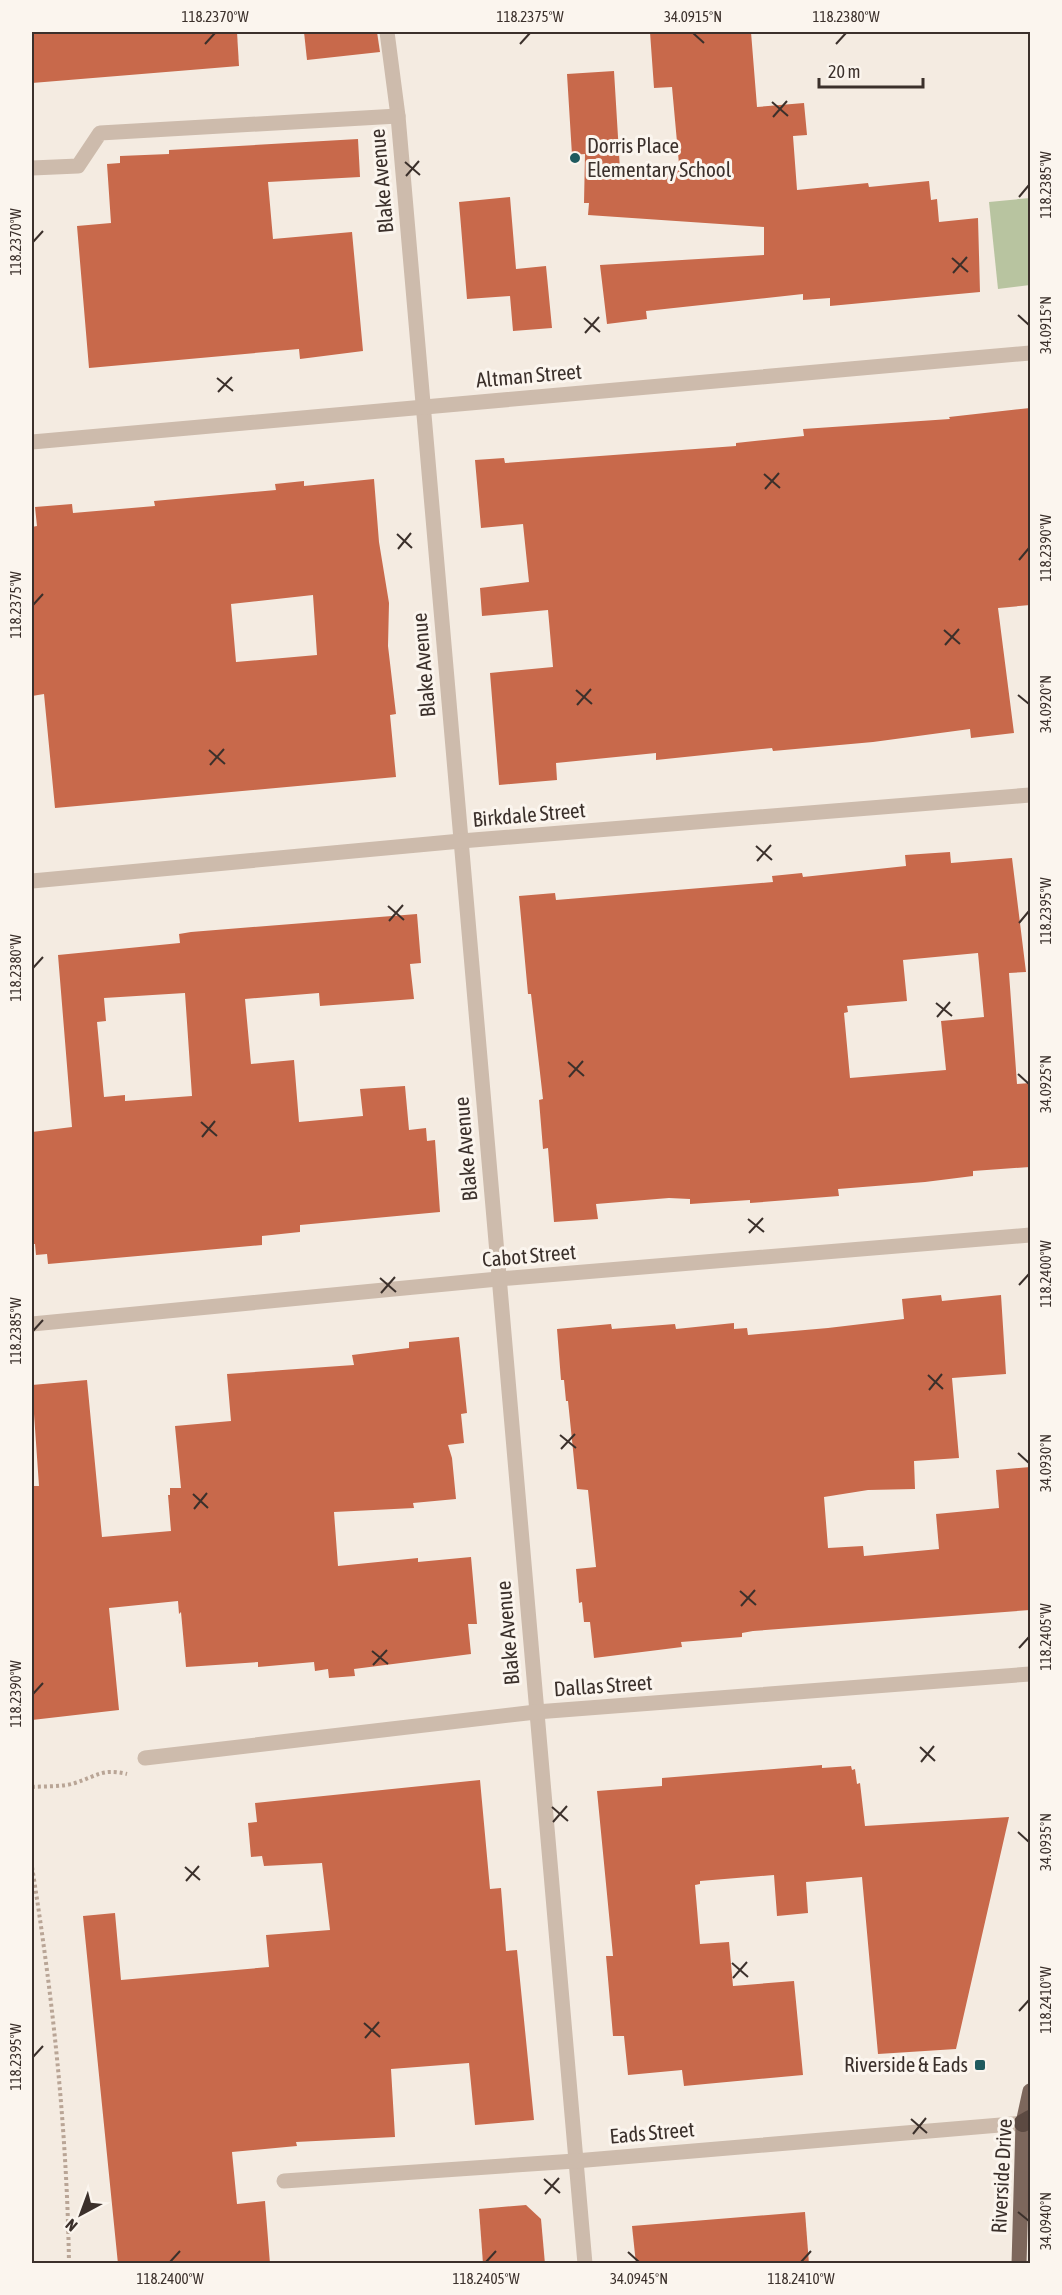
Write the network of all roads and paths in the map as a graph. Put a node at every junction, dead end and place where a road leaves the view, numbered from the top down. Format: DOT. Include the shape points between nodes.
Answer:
graph roads {
  1 [pos="387,32"];
  2 [pos="398,116"];
  3 [pos="32,168"];
  4 [pos="1030,353"];
  5 [pos="422,406"];
  6 [pos="32,442"];
  7 [pos="1030,795"];
  8 [pos="461,841"];
  9 [pos="32,881"];
  10 [pos="1030,1235"];
  11 [pos="498,1279"];
  12 [pos="32,1323"];
  13 [pos="1030,1674"];
  14 [pos="536,1712"];
  15 [pos="145,1758"];
  16 [pos="32,1786"];
  17 [pos="32,1867"];
  18 [pos="1030,2091"];
  19 [pos="1028,2122"];
  20 [pos="575,2161"];
  21 [pos="284,2181"];
  22 [pos="69,2264"];
  23 [pos="585,2264"];
  24 [pos="1019,2264"];
  1 -- 2 [label="street, Blake Avenue"];
  2 -- 3 [label="street" via="100,133 78,166"];
  2 -- 5 [label="street, Blake Avenue"];
  4 -- 5 [label="street, Altman Street"];
  5 -- 6 [label="street, Altman Street"];
  5 -- 8 [label="street, Blake Avenue"];
  7 -- 8 [label="street, Birkdale Street"];
  8 -- 9 [label="street, Birkdale Street"];
  8 -- 11 [label="street, Blake Avenue"];
  10 -- 11 [label="street, Cabot Street"];
  11 -- 12 [label="street, Cabot Street"];
  11 -- 14 [label="street, Blake Avenue"];
  13 -- 14 [label="street, Dallas Street"];
  14 -- 15 [label="street, Dallas Street"];
  14 -- 20 [label="street, Blake Avenue"];
  15 -- 16 [label="path" via="133,1775 111,1770 75,1783"];
  17 -- 22 [label="path" via="57,2060"];
  18 -- 19 [label="main road, Riverside Drive"];
  19 -- 20 [label="street, Eads Street"];
  19 -- 24 [label="main road, Riverside Drive"];
  20 -- 21 [label="street, Eads Street"];
  20 -- 23 [label="street, Blake Avenue"];
}
